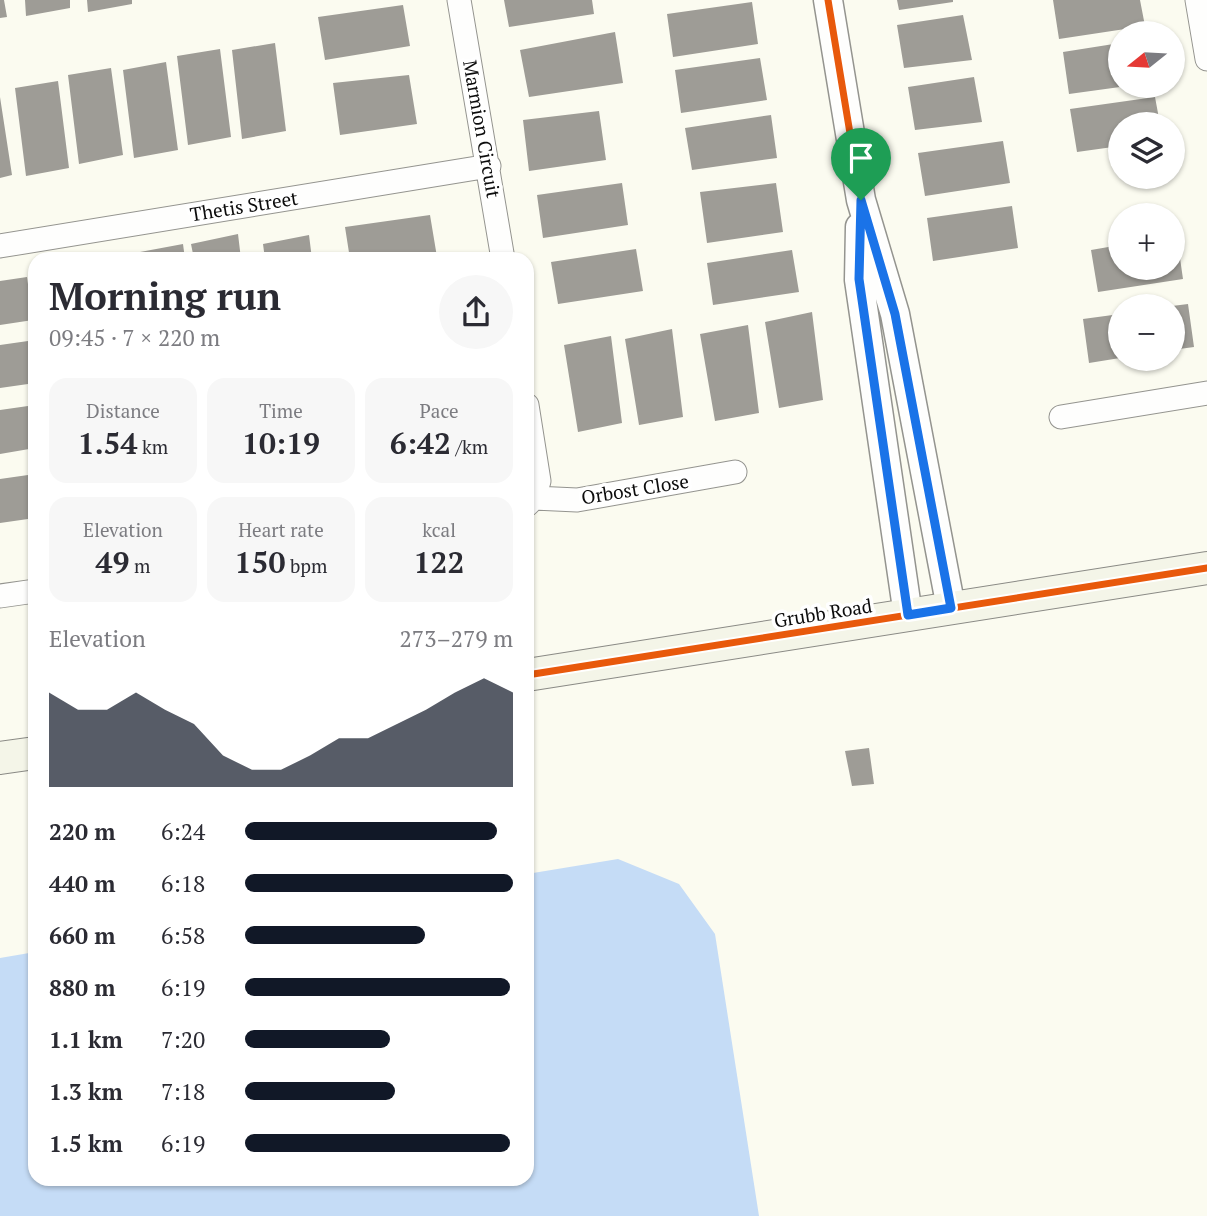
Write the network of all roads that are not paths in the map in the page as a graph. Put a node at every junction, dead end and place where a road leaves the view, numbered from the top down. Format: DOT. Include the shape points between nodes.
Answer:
graph roads {
  1 [pos="459,0"];
  2 [pos="828,0"];
  3 [pos="1197,0"];
  4 [pos="1207,60"];
  5 [pos="489,166"];
  6 [pos="861,200"];
  7 [pos="0,246"];
  8 [pos="502,252"];
  9 [pos="1207,393"];
  10 [pos="1061,417"];
  11 [pos="534,449"];
  12 [pos="735,472"];
  13 [pos="534,492"];
  14 [pos="534,501"];
  15 [pos="1207,568"];
  16 [pos="28,592"];
  17 [pos="0,596"];
  18 [pos="951,608"];
  19 [pos="908,615"];
  20 [pos="534,674"];
  21 [pos="28,754"];
  22 [pos="0,758"];
  1 -- 5 [label="street, Marmion Circuit"];
  2 -- 6 [label="street"];
  3 -- 4 [label="street"];
  5 -- 7 [label="street, Thetis Street"];
  5 -- 8 [label="street, Marmion Circuit"];
  6 -- 18 [label="street" via="895,314"];
  6 -- 19 [label="street" via="859,279"];
  9 -- 10 [label="street"];
  11 -- 13 [label="street" via="539,481"];
  12 -- 14 [label="street, Orbost Close" via="576,500"];
  15 -- 18 [label="main road, Grubb Road"];
  16 -- 17 [label="street"];
  18 -- 19 [label="main road, Grubb Road"];
  19 -- 20 [label="main road, Grubb Road"];
  21 -- 22 [label="main road"];
}
